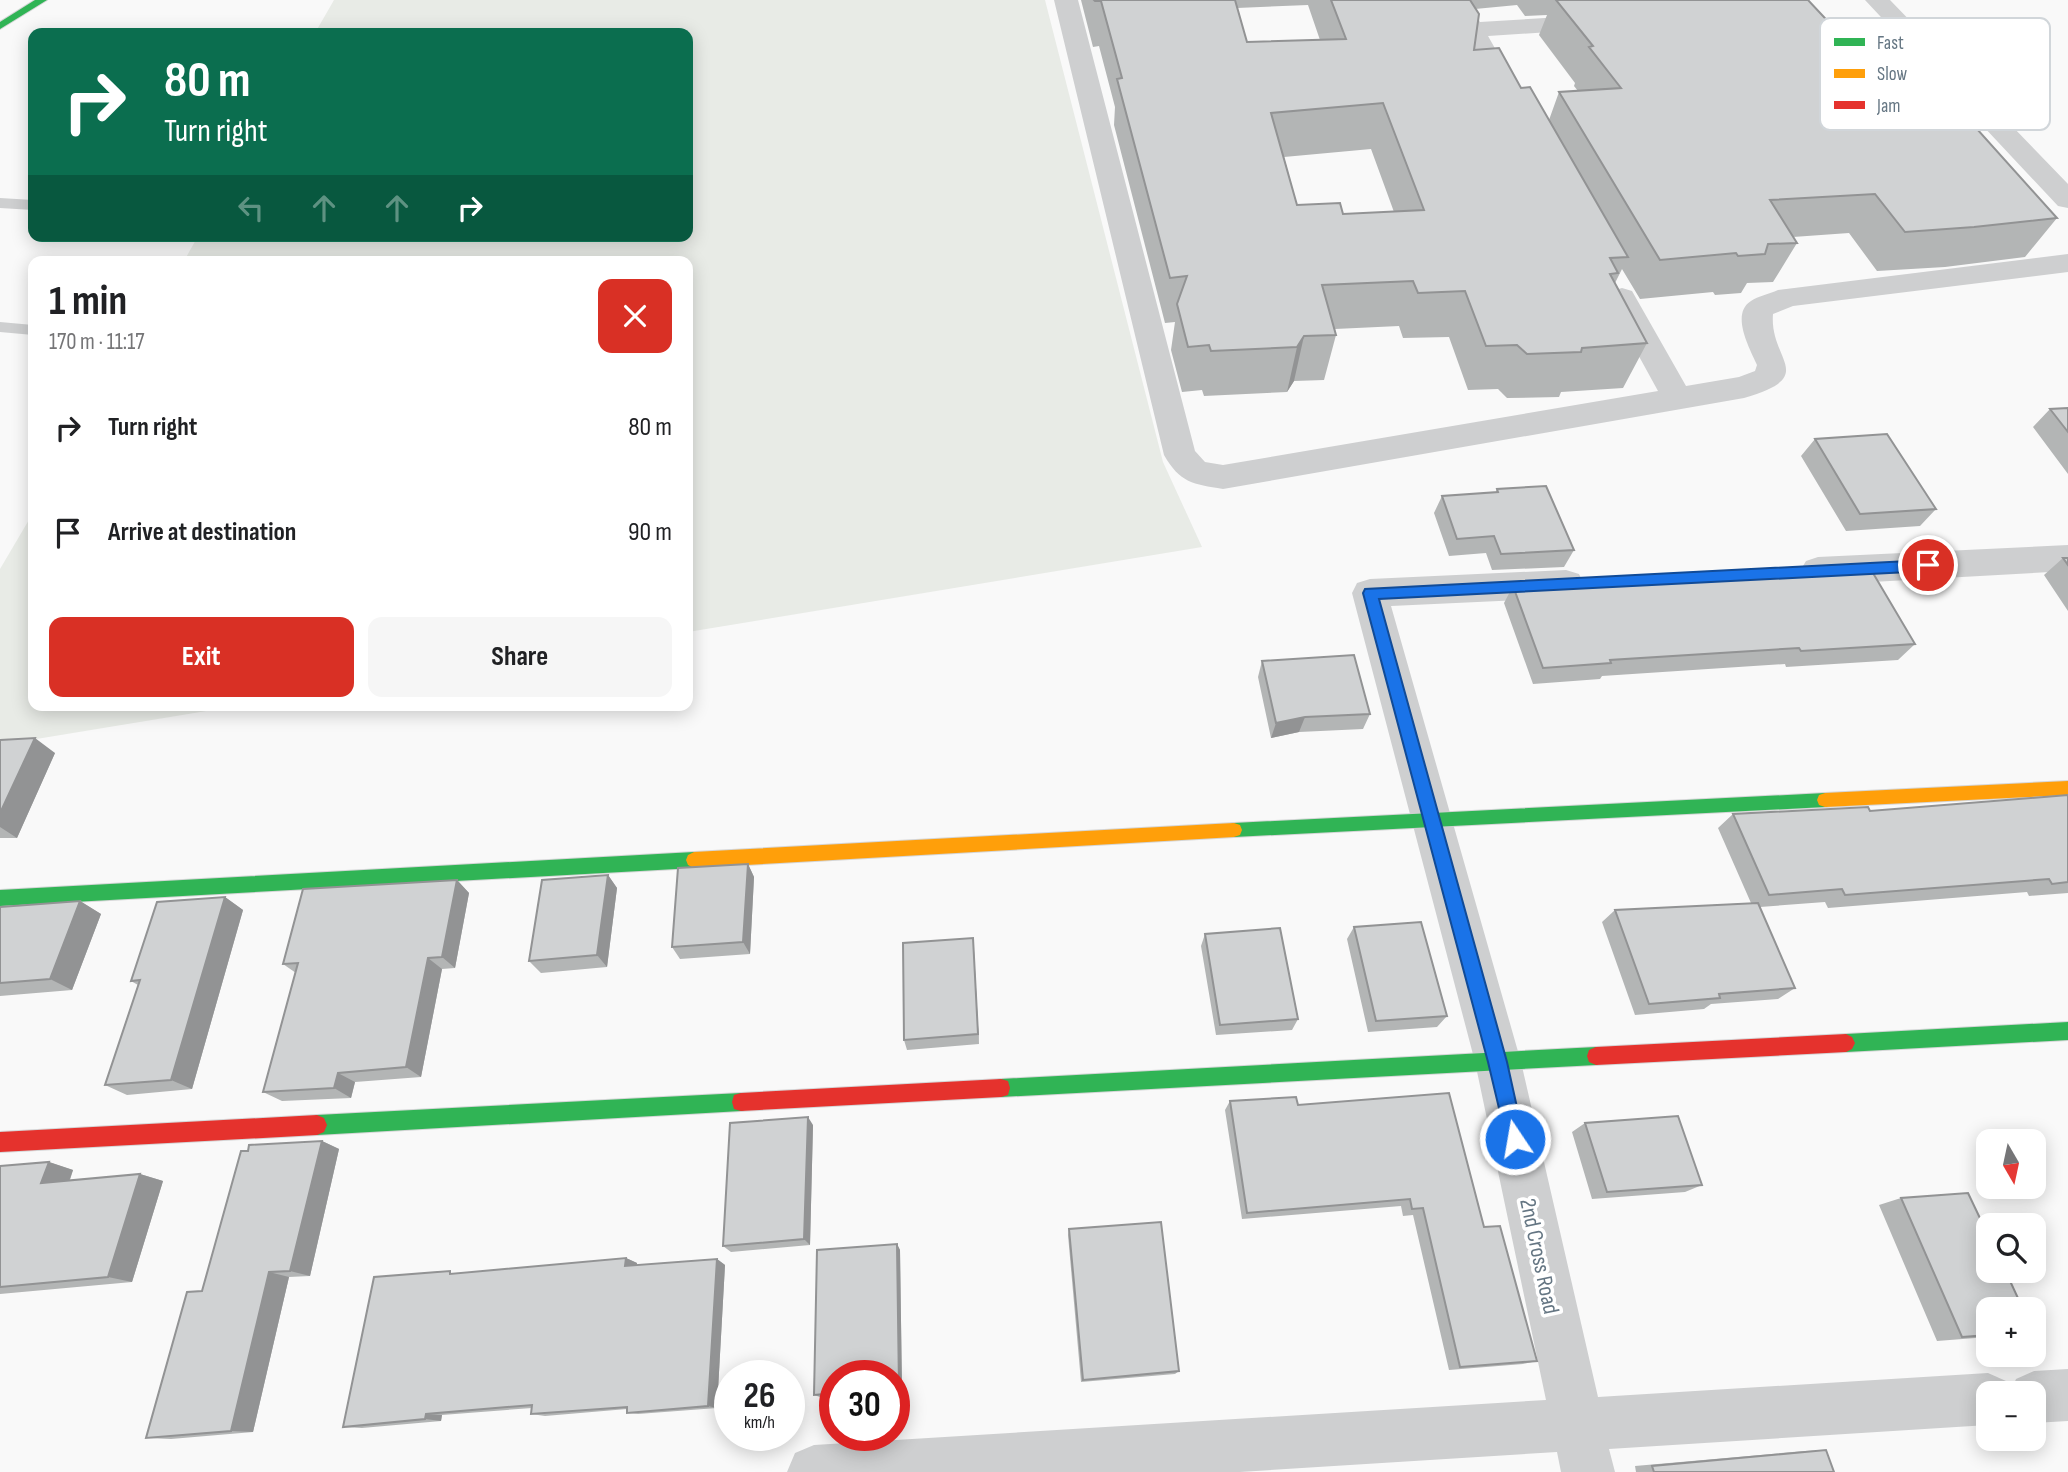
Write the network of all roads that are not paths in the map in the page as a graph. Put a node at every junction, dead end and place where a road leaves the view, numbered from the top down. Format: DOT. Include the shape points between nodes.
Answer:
graph roads {
  1 [pos="42,0"];
  2 [pos="1066,0"];
  3 [pos="1455,0"];
  4 [pos="1877,0"];
  5 [pos="1894,18"];
  6 [pos="1624,20"];
  7 [pos="0,26"];
  8 [pos="1473,30"];
  9 [pos="1519,114"];
  10 [pos="2001,130"];
  11 [pos="2068,200"];
  12 [pos="0,203"];
  13 [pos="28,205"];
  14 [pos="2068,263"];
  15 [pos="1612,280"];
  16 [pos="0,327"];
  17 [pos="28,330"];
  18 [pos="1678,399"];
  19 [pos="2068,558"];
  20 [pos="1789,572"];
  21 [pos="1594,582"];
  22 [pos="2068,788"];
  23 [pos="1431,819"];
  24 [pos="0,898"];
  25 [pos="2068,1031"];
  26 [pos="1498,1062"];
  27 [pos="0,1143"];
  28 [pos="2068,1395"];
  29 [pos="2046,1396"];
  30 [pos="1976,1400"];
  31 [pos="1577,1423"];
  32 [pos="814,1472"];
  33 [pos="1588,1472"];
  1 -- 7 [label="street"];
  2 -- 18 [label="street" via="1180,455 1195,472 1223,477"];
  3 -- 8 [label="street"];
  4 -- 5 [label="street"];
  6 -- 8 [label="street"];
  8 -- 9 [label="street"];
  10 -- 11 [label="street"];
  12 -- 13 [label="lane"];
  14 -- 18 [label="street" via="1788,297 1759,309 1757,329 1772,365 1769,377 1744,387"];
  15 -- 18 [label="street"];
  16 -- 17 [label="lane"];
  19 -- 20 [label="street"];
  21 -- 23 [label="street, 2nd Cross Road" via="1370,593"];
  22 -- 23 [label="street"];
  23 -- 24 [label="street"];
  23 -- 26 [label="street, 2nd Cross Road"];
  25 -- 26 [label="street"];
  26 -- 27 [label="street"];
  26 -- 31 [label="street, 2nd Cross Road"];
  28 -- 29 [label="street"];
  30 -- 31 [label="street"];
  31 -- 32 [label="street"];
  31 -- 33 [label="street, 2nd Cross Road"];
}
